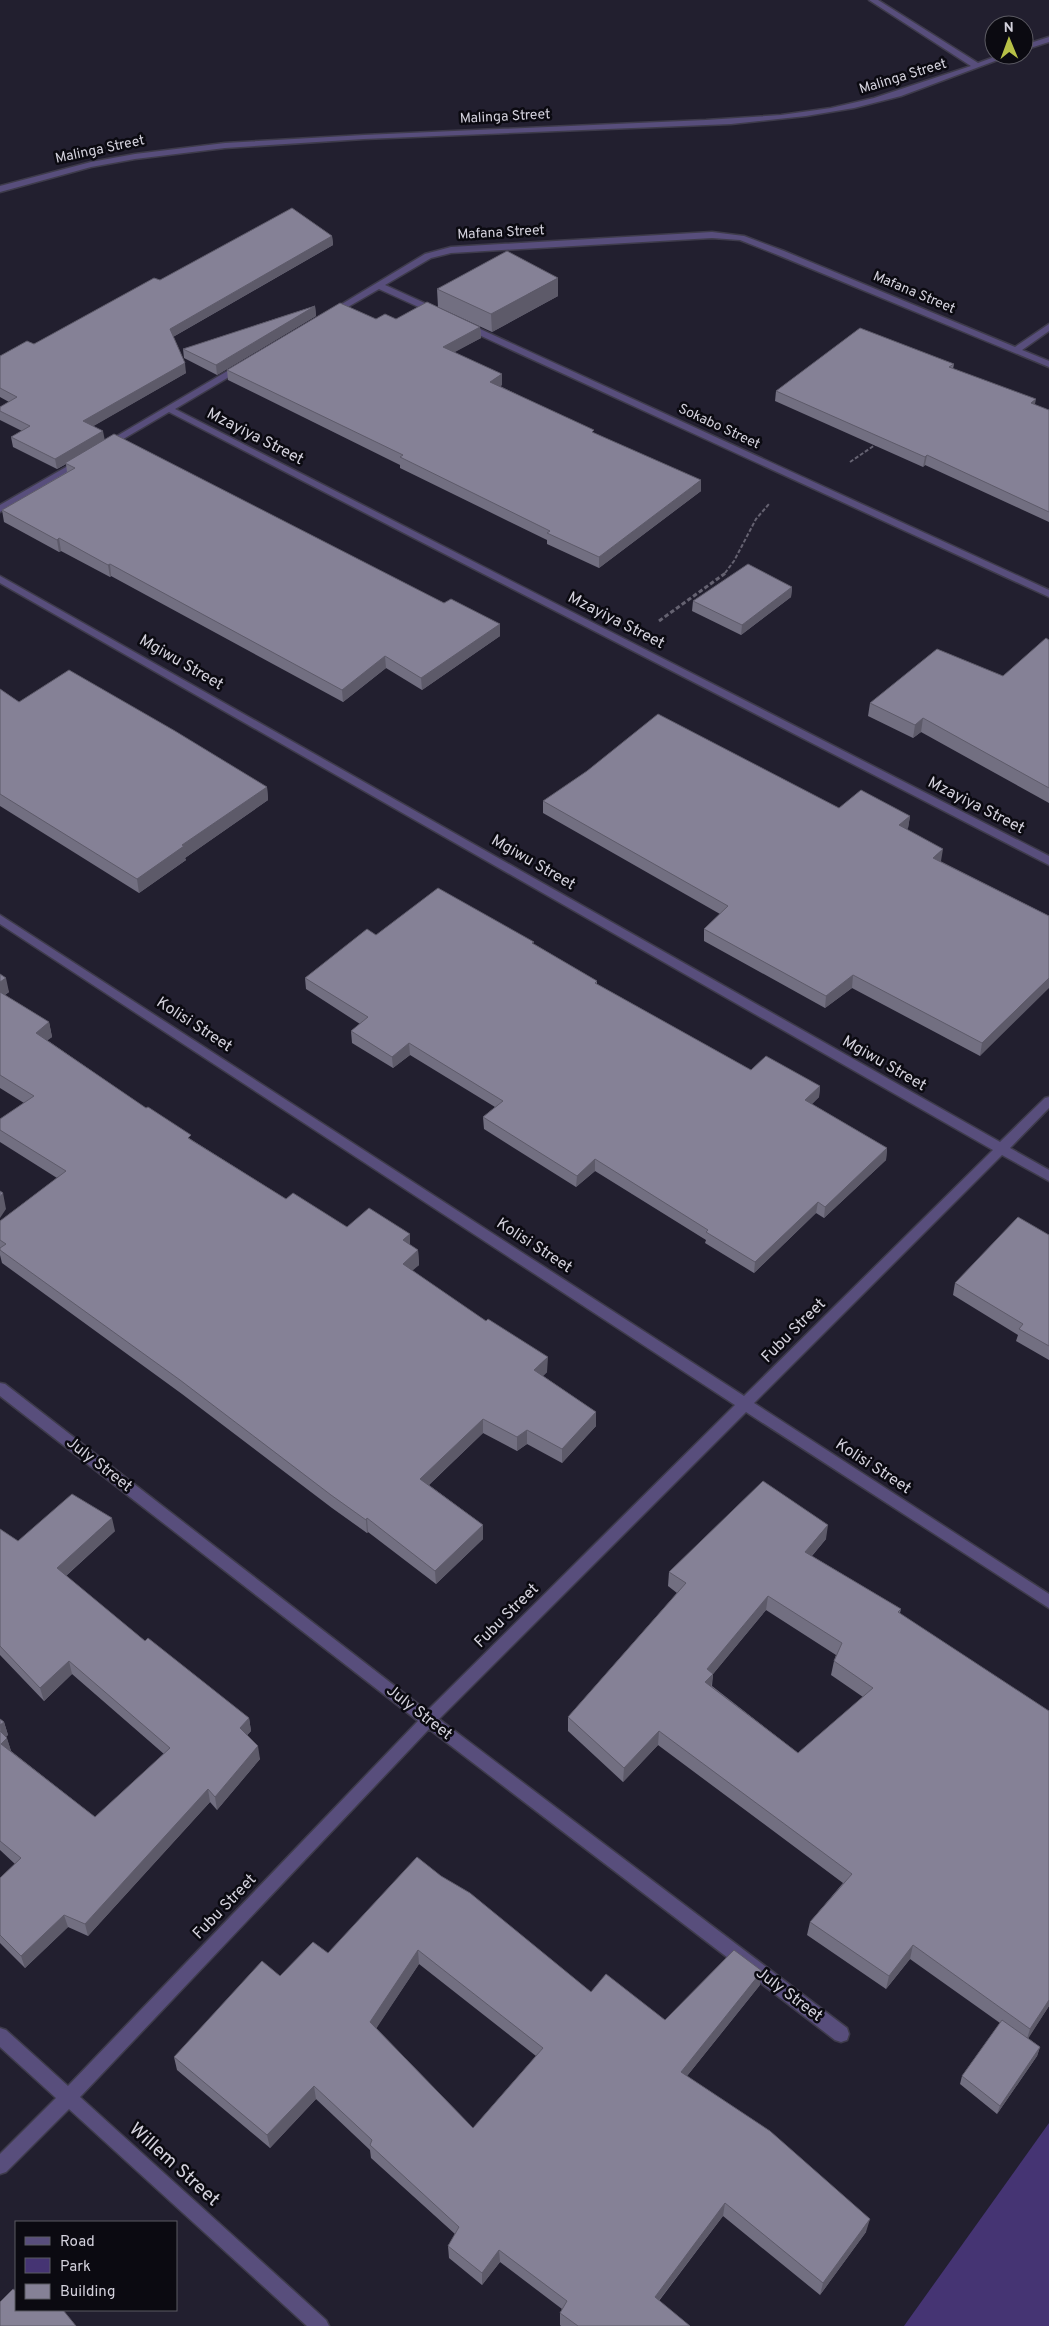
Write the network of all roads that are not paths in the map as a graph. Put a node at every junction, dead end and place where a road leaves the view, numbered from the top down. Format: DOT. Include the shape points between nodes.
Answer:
graph roads {
  1 [pos="873,0"];
  2 [pos="1049,38"];
  3 [pos="1034,44"];
  4 [pos="984,63"];
  5 [pos="977,66"];
  6 [pos="0,189"];
  7 [pos="378,285"];
  8 [pos="319,320"];
  9 [pos="1049,327"];
  10 [pos="1016,350"];
  11 [pos="252,360"];
  12 [pos="1049,364"];
  13 [pos="169,409"];
  14 [pos="0,509"];
  15 [pos="0,579"];
  16 [pos="1049,594"];
  17 [pos="1049,860"];
  18 [pos="0,919"];
  19 [pos="1049,1101"];
  20 [pos="1001,1149"];
  21 [pos="1049,1176"];
  22 [pos="0,1388"];
  23 [pos="745,1405"];
  24 [pos="1049,1602"];
  25 [pos="428,1720"];
  26 [pos="841,2034"];
  27 [pos="0,2036"];
  28 [pos="68,2098"];
  29 [pos="0,2166"];
  30 [pos="320,2326"];
  1 -- 5 [label="street"];
  2 -- 3 [label="street"];
  4 -- 5 [label="street, Malinga Street"];
  5 -- 6 [label="street, Malinga Street" via="893,96 798,115 695,123 210,146 117,159"];
  7 -- 8 [label="street, Mafana Street"];
  7 -- 10 [label="street, Mafana Street" via="428,256 452,250 712,235 741,238"];
  7 -- 16 [label="street, Sokabo Street"];
  9 -- 10 [label="street"];
  10 -- 12 [label="street, Mafana Street"];
  11 -- 13 [label="street"];
  13 -- 14 [label="street"];
  13 -- 17 [label="street, Mzayiya Street"];
  15 -- 20 [label="street, Mgiwu Street"];
  18 -- 23 [label="street, Kolisi Street"];
  19 -- 20 [label="street, Fubu Street"];
  20 -- 21 [label="street, Mgiwu Street"];
  20 -- 23 [label="street, Fubu Street"];
  22 -- 25 [label="street, July Street"];
  23 -- 24 [label="street, Kolisi Street"];
  23 -- 25 [label="street, Fubu Street"];
  25 -- 26 [label="street, July Street"];
  25 -- 28 [label="street, Fubu Street"];
  27 -- 28 [label="street, Willem Street"];
  28 -- 29 [label="street, Fubu Street"];
  28 -- 30 [label="street, Willem Street"];
}
